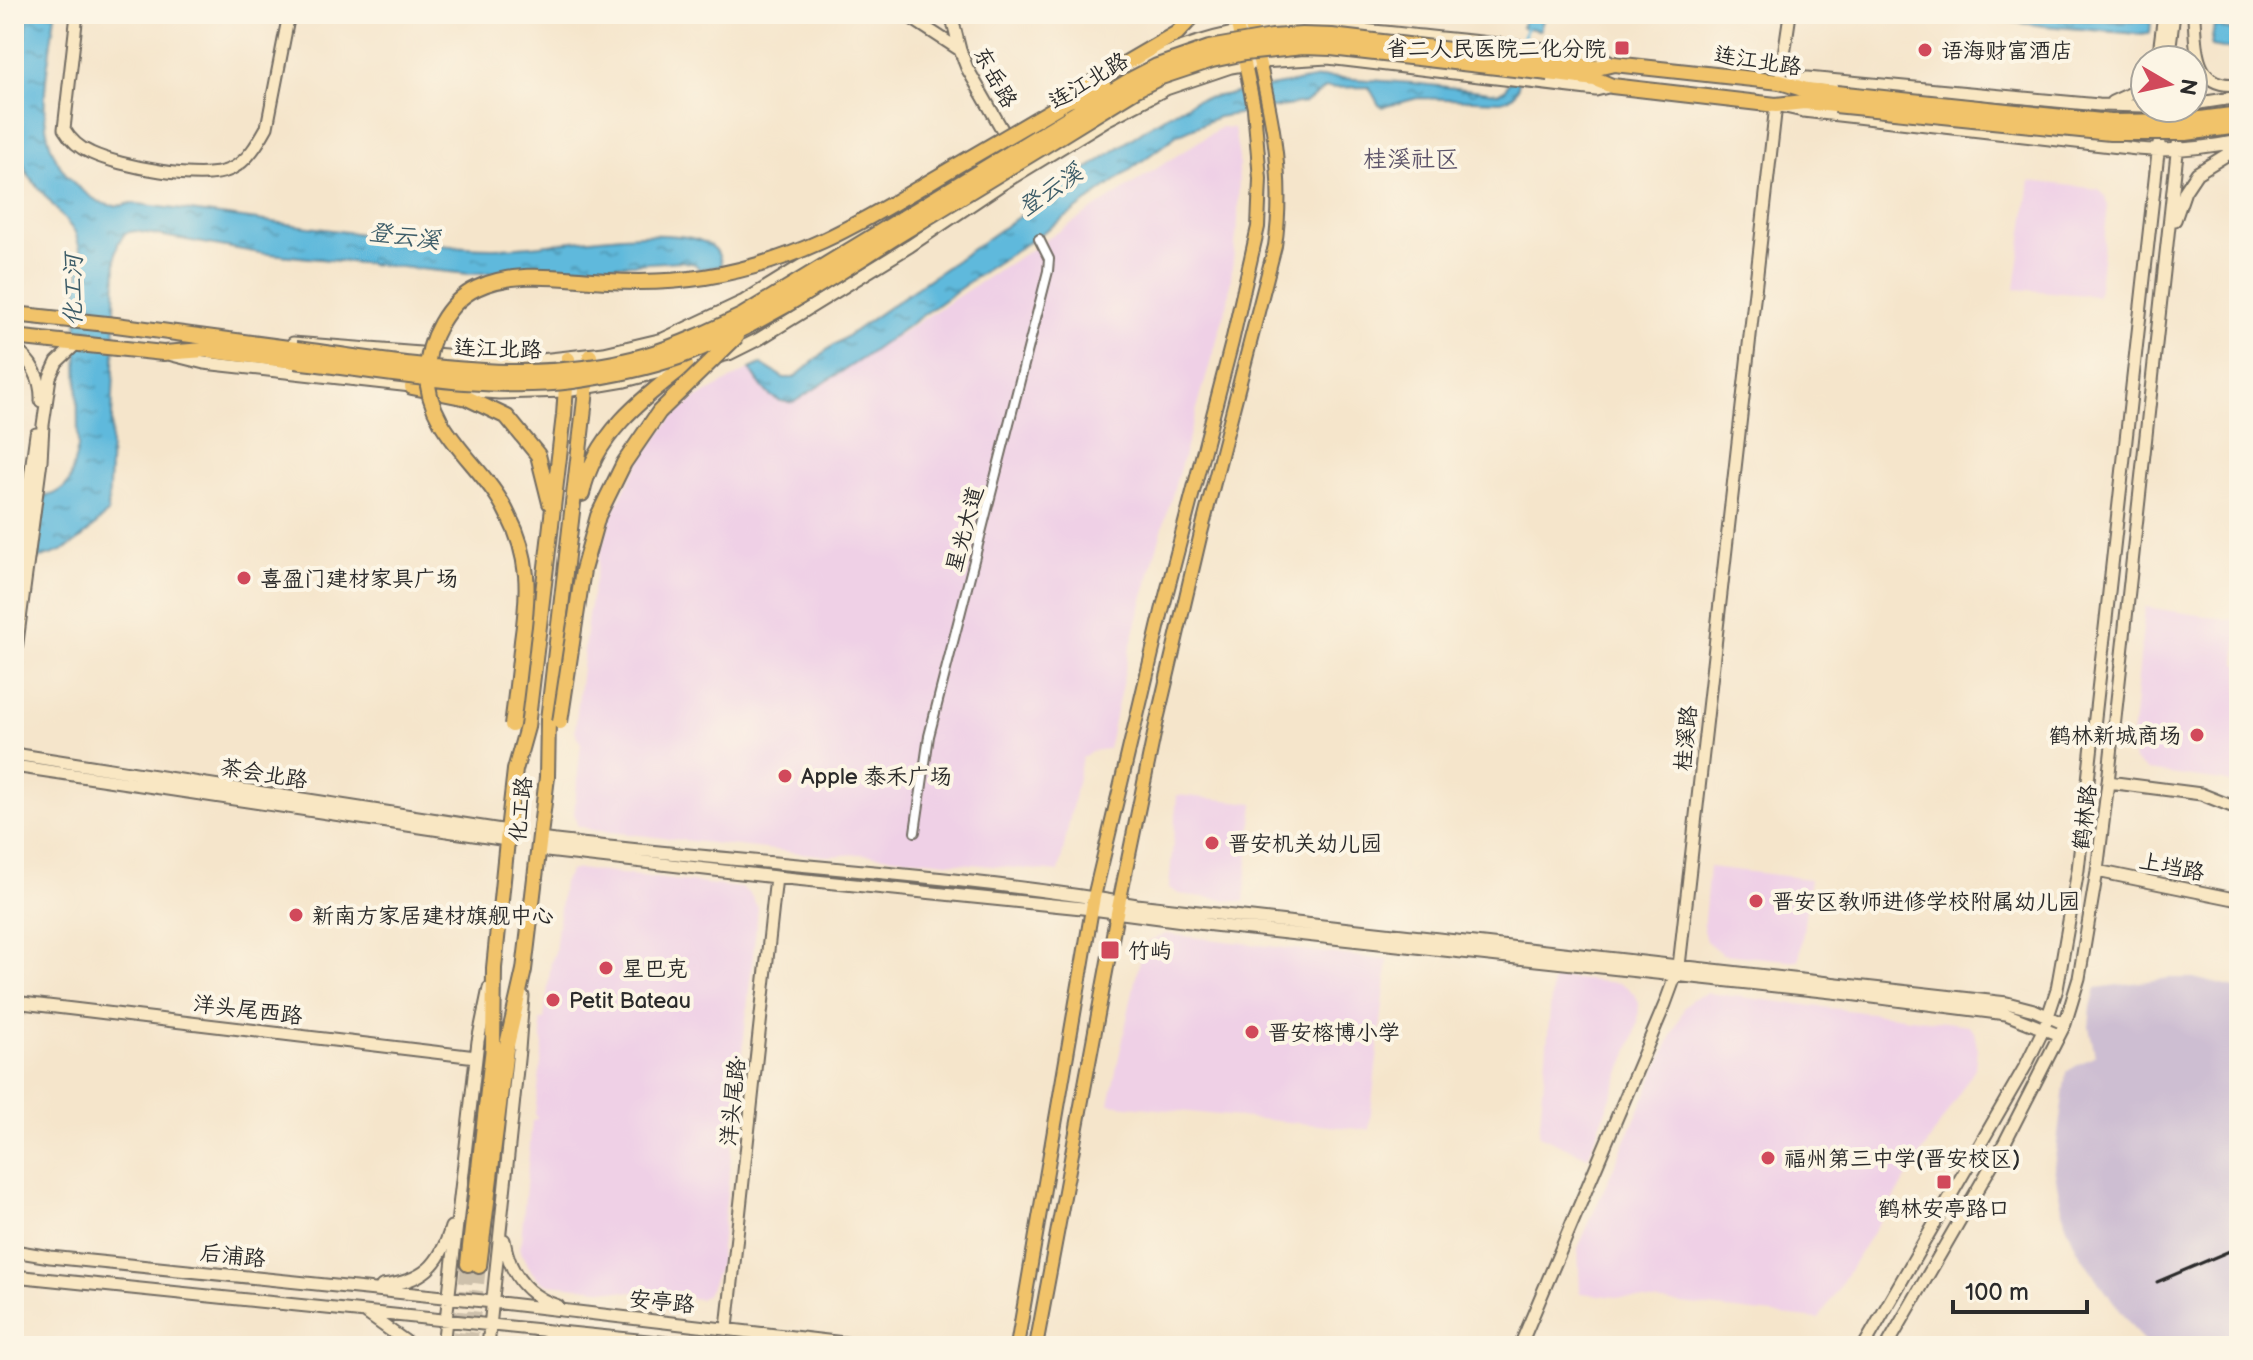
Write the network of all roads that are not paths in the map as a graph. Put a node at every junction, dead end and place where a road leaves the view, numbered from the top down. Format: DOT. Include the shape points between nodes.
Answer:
graph roads {
  1 [pos="77,14"];
  2 [pos="289,14"];
  3 [pos="905,14"];
  4 [pos="951,14"];
  5 [pos="1195,14"];
  6 [pos="1235,14"];
  7 [pos="1248,14"];
  8 [pos="1790,14"];
  9 [pos="2164,14"];
  10 [pos="2174,14"];
  11 [pos="2194,16"];
  12 [pos="1245,31"];
  13 [pos="2160,44"];
  14 [pos="2170,44"];
  15 [pos="2191,44"];
  16 [pos="960,50"];
  17 [pos="1260,62"];
  18 [pos="1245,63"];
  19 [pos="1614,64"];
  20 [pos="1550,67"];
  21 [pos="1132,79"];
  22 [pos="2211,79"];
  23 [pos="1780,82"];
  24 [pos="2239,84"];
  25 [pos="1612,86"];
  26 [pos="2129,95"];
  27 [pos="2239,95"];
  28 [pos="1836,99"];
  29 [pos="1067,101"];
  30 [pos="2209,101"];
  31 [pos="1776,105"];
  32 [pos="2099,105"];
  33 [pos="2129,106"];
  34 [pos="2239,114"];
  35 [pos="2162,124"];
  36 [pos="2181,124"];
  37 [pos="2239,126"];
  38 [pos="1007,138"];
  39 [pos="2239,144"];
  40 [pos="2178,150"];
  41 [pos="2159,151"];
  42 [pos="1039,239"];
  43 [pos="2167,243"];
  44 [pos="14,314"];
  45 [pos="748,326"];
  46 [pos="14,337"];
  47 [pos="221,339"];
  48 [pos="77,343"];
  49 [pos="14,349"];
  50 [pos="163,353"];
  51 [pos="296,355"];
  52 [pos="590,356"];
  53 [pos="568,359"];
  54 [pos="686,365"];
  55 [pos="412,387"];
  56 [pos="587,388"];
  57 [pos="566,391"];
  58 [pos="31,498"];
  59 [pos="552,511"];
  60 [pos="22,564"];
  61 [pos="565,577"];
  62 [pos="14,592"];
  63 [pos="14,665"];
  64 [pos="14,754"];
  65 [pos="14,766"];
  66 [pos="515,770"];
  67 [pos="547,777"];
  68 [pos="2108,782"];
  69 [pos="2239,809"];
  70 [pos="915,832"];
  71 [pos="508,835"];
  72 [pos="539,844"];
  73 [pos="2097,871"];
  74 [pos="776,877"];
  75 [pos="2239,900"];
  76 [pos="1093,903"];
  77 [pos="1118,907"];
  78 [pos="494,968"];
  79 [pos="524,970"];
  80 [pos="1678,971"];
  81 [pos="14,1002"];
  82 [pos="2046,1022"];
  83 [pos="2062,1030"];
  84 [pos="476,1057"];
  85 [pos="460,1200"];
  86 [pos="501,1223"];
  87 [pos="14,1251"];
  88 [pos="14,1276"];
  89 [pos="365,1289"];
  90 [pos="448,1298"];
  91 [pos="493,1302"];
  92 [pos="362,1310"];
  93 [pos="578,1312"];
  94 [pos="446,1319"];
  95 [pos="490,1324"];
  96 [pos="727,1328"];
  97 [pos="575,1333"];
  98 [pos="412,1346"];
  99 [pos="443,1346"];
  100 [pos="488,1346"];
  101 [pos="532,1346"];
  102 [pos="697,1346"];
  103 [pos="870,1346"];
  104 [pos="1017,1346"];
  105 [pos="1036,1346"];
  106 [pos="1520,1346"];
  107 [pos="1864,1346"];
  108 [pos="1887,1346"];
  1 -- 2 [label="main road" via="64,129 71,141 116,162 207,175 230,170 267,127"];
  3 -- 16 [label="main road, 东岳路"];
  4 -- 16 [label="main road"];
  5 -- 29 [label="highway" via="1177,33"];
  6 -- 12 [label="main road"];
  7 -- 12 [label="main road"];
  8 -- 23 [label="main road"];
  9 -- 13 [label="main road"];
  10 -- 14 [label="main road"];
  11 -- 15 [label="main road"];
  11 -- 22 [label="main road" via="2198,59"];
  12 -- 17 [label="main road"];
  12 -- 18 [label="main road"];
  12 -- 19 [label="main road" via="1359,29 1599,55"];
  12 -- 38 [label="main road" via="1148,60"];
  16 -- 38 [label="main road, 东岳路"];
  17 -- 18 [label="main road"];
  17 -- 25 [label="main road" via="1328,58 1596,90"];
  17 -- 77 [label="main road" via="1277,150 1275,246 1170,663"];
  18 -- 54 [label="main road" via="1135,104 745,347"];
  18 -- 76 [label="main road" via="1260,179 1256,239"];
  19 -- 20 [label="highway, 连江北路"];
  19 -- 23 [label="highway, 连江北路"];
  20 -- 21 [label="highway, 连江北路, bridge" via="1302,35 1209,48"];
  20 -- 25 [label="highway, 连江北路"];
  20 -- 45 [label="highway, 连江北路, bridge" via="1331,48 1273,49 1212,60 1135,90"];
  21 -- 29 [label="highway, bridge"];
  21 -- 51 [label="highway, 连江北路, bridge" via="743,315 648,355 572,370 498,373"];
  22 -- 24 [label="main road"];
  22 -- 27 [label="main road"];
  23 -- 28 [label="highway, 连江北路"];
  23 -- 32 [label="main road" via="1807,78"];
  25 -- 31 [label="highway, 连江北路"];
  26 -- 32 [label="main road"];
  27 -- 30 [label="main road"];
  28 -- 31 [label="highway, 连江北路"];
  28 -- 34 [label="highway, 连江北路, bridge" via="2111,122"];
  28 -- 37 [label="highway, 连江北路, bridge" via="2110,133 2186,133"];
  29 -- 66 [label="highway, bridge" via="848,229 788,256 717,275 673,280 514,277 473,290 453,305 431,346 429,396 455,445 509,515 526,575 512,725"];
  31 -- 41 [label="main road"];
  31 -- 80 [label="main road, 桂溪路"];
  32 -- 33 [label="main road"];
  35 -- 41 [label="main road"];
  36 -- 40 [label="main road, 鹤林路"];
  38 -- 52 [label="main road" via="744,301 663,339"];
  39 -- 40 [label="main road"];
  39 -- 43 [label="main road" via="2190,182"];
  40 -- 41 [label="main road"];
  40 -- 43 [label="main road, 鹤林路"];
  41 -- 82 [label="main road" via="2080,857"];
  42 -- 70 [label="street, 星光大道" via="1049,259 1048,271 929,736"];
  43 -- 68 [label="main road, 鹤林路"];
  44 -- 47 [label="highway, 连江北路"];
  45 -- 51 [label="highway, 连江北路, bridge" via="651,366 535,384 463,382"];
  45 -- 67 [label="highway, bridge" via="659,412 624,463 598,516 583,570"];
  46 -- 48 [label="highway, 连江北路"];
  47 -- 51 [label="highway, 连江北路"];
  47 -- 53 [label="main road" via="497,359"];
  48 -- 50 [label="highway, 连江北路"];
  48 -- 58 [label="main road" via="50,373"];
  49 -- 58 [label="main road" via="33,368 41,394"];
  50 -- 51 [label="highway, 连江北路"];
  50 -- 55 [label="main road" via="204,363"];
  52 -- 53 [label="main road"];
  52 -- 56 [label="highway, 化工路"];
  53 -- 57 [label="highway, 化工路"];
  54 -- 56 [label="main road"];
  54 -- 61 [label="highway" via="627,414 597,454 584,487"];
  55 -- 57 [label="main road"];
  55 -- 59 [label="highway" via="467,398 507,417 538,455"];
  56 -- 57 [label="main road"];
  56 -- 61 [label="highway, 化工路"];
  57 -- 59 [label="highway, 化工路"];
  58 -- 60 [label="main road"];
  59 -- 66 [label="highway, 化工路" via="527,727"];
  60 -- 62 [label="main road"];
  60 -- 63 [label="main road"];
  61 -- 67 [label="highway, 化工路" via="548,720"];
  64 -- 71 [label="main road, 茶会北路"];
  65 -- 71 [label="main road, 茶会北路"];
  66 -- 71 [label="highway, 化工路"];
  67 -- 72 [label="highway, 化工路"];
  68 -- 69 [label="main road" via="2201,794"];
  68 -- 73 [label="main road, 鹤林路"];
  71 -- 78 [label="highway, 化工路"];
  72 -- 74 [label="main road"];
  72 -- 76 [label="main road" via="913,875"];
  72 -- 79 [label="highway, 化工路"];
  73 -- 75 [label="main road, 上垱路"];
  73 -- 83 [label="main road, 鹤林路" via="2079,978"];
  74 -- 76 [label="main road"];
  74 -- 96 [label="main road, 洋头尾路·"];
  76 -- 77 [label="main road"];
  76 -- 104 [label="main road"];
  77 -- 80 [label="main road"];
  77 -- 105 [label="main road"];
  78 -- 79 [label="highway, 化工路" via="493,1047 474,1265 506,1049"];
  78 -- 84 [label="main road"];
  79 -- 86 [label="main road"];
  80 -- 82 [label="main road"];
  80 -- 106 [label="main road, 桂溪路"];
  81 -- 84 [label="main road, 洋头尾西路"];
  82 -- 83 [label="main road"];
  82 -- 107 [label="main road"];
  83 -- 108 [label="main road, 鹤林路" via="2005,1142"];
  84 -- 85 [label="main road"];
  85 -- 89 [label="main road" via="445,1250 429,1269"];
  85 -- 90 [label="main road"];
  86 -- 91 [label="main road"];
  86 -- 93 [label="main road" via="512,1271 524,1285 548,1303"];
  87 -- 89 [label="main road, 后浦路"];
  88 -- 92 [label="main road, 后浦路"];
  89 -- 90 [label="main road, 后浦路"];
  90 -- 91 [label="main road, 安亭路"];
  90 -- 94 [label="main road"];
  91 -- 93 [label="main road, 安亭路"];
  91 -- 95 [label="main road"];
  92 -- 94 [label="main road, 后浦路"];
  92 -- 98 [label="main road"];
  93 -- 96 [label="main road, 安亭路"];
  94 -- 95 [label="main road, 安亭路"];
  94 -- 99 [label="main road"];
  95 -- 97 [label="main road, 安亭路"];
  95 -- 100 [label="main road"];
  96 -- 103 [label="main road, 安亭路"];
  97 -- 101 [label="main road"];
  97 -- 102 [label="main road, 安亭路"];
}
